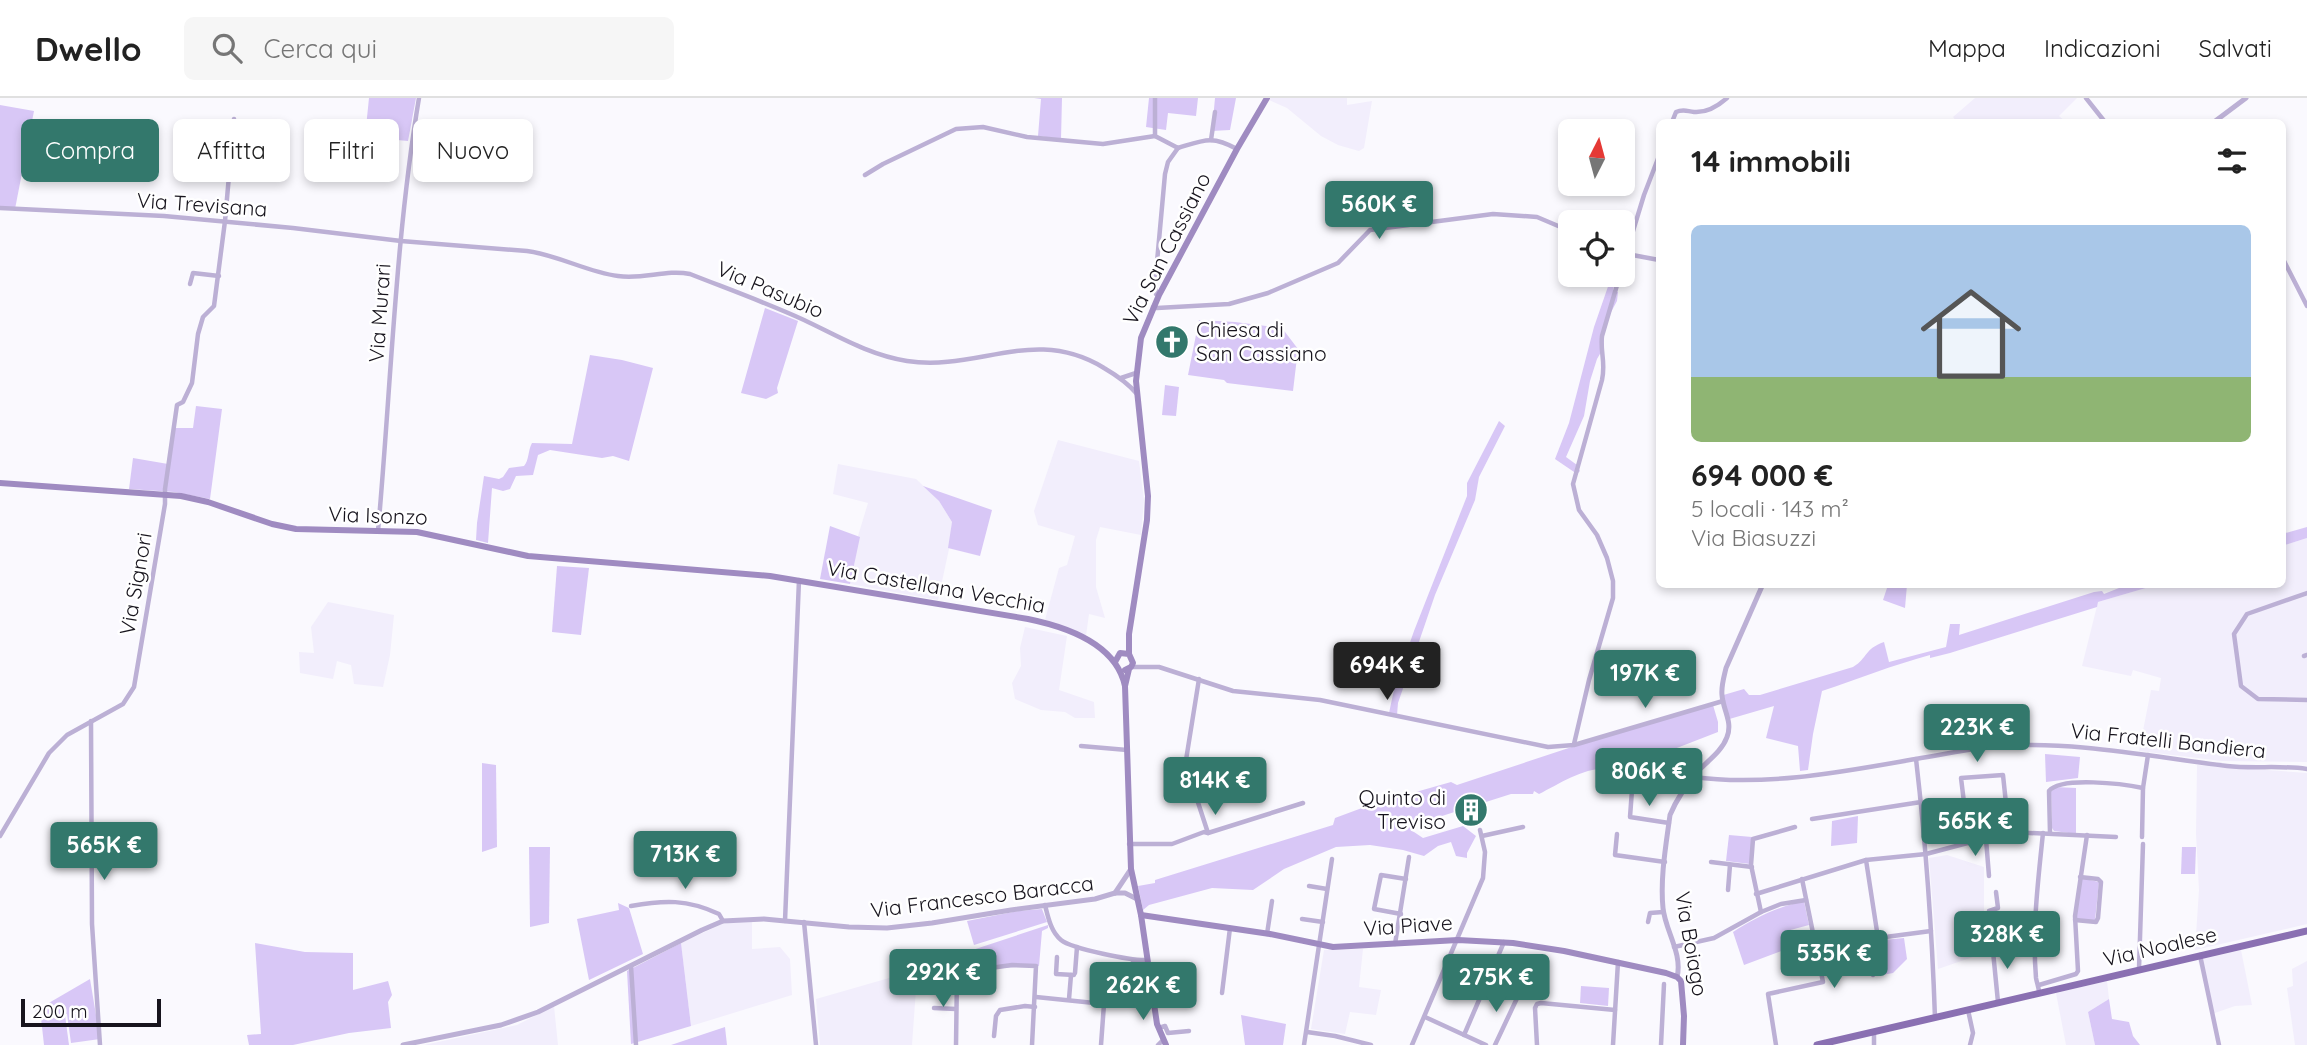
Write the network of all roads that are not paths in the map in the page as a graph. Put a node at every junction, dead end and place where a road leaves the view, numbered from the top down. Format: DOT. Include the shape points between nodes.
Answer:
graph roads {
  1 [pos="419,98"];
  2 [pos="1156,98"];
  3 [pos="1267,98"];
  4 [pos="1727,98"];
  5 [pos="2086,98"];
  6 [pos="2246,98"];
  7 [pos="1215,113"];
  8 [pos="1673,119"];
  9 [pos="2103,119"];
  10 [pos="2218,119"];
  11 [pos="1155,136"];
  12 [pos="1211,140"];
  13 [pos="1178,148"];
  14 [pos="1237,149"];
  15 [pos="1656,164"];
  16 [pos="865,176"];
  17 [pos="228,182"];
  18 [pos="0,208"];
  19 [pos="225,221"];
  20 [pos="1635,221"];
  21 [pos="1558,226"];
  22 [pos="401,241"];
  23 [pos="1635,255"];
  24 [pos="1656,259"];
  25 [pos="2286,265"];
  26 [pos="219,276"];
  27 [pos="190,284"];
  28 [pos="1616,287"];
  29 [pos="1159,295"];
  30 [pos="2307,306"];
  31 [pos="1153,307"];
  32 [pos="1136,373"];
  33 [pos="1120,378"];
  34 [pos="1137,394"];
  35 [pos="0,482"];
  36 [pos="165,495"];
  37 [pos="378,531"];
  38 [pos="799,580"];
  39 [pos="1761,588"];
  40 [pos="2307,593"];
  41 [pos="1129,634"];
  42 [pos="1103,649"];
  43 [pos="1120,653"];
  44 [pos="1131,656"];
  45 [pos="1115,662"];
  46 [pos="1149,665"];
  47 [pos="1130,668"];
  48 [pos="1120,669"];
  49 [pos="1199,679"];
  50 [pos="1125,686"];
  51 [pos="2307,700"];
  52 [pos="1723,701"];
  53 [pos="91,720"];
  54 [pos="1574,744"];
  55 [pos="1081,747"];
  56 [pos="1127,750"];
  57 [pos="2148,755"];
  58 [pos="1916,759"];
  59 [pos="2307,769"];
  60 [pos="1693,777"];
  61 [pos="2143,788"];
  62 [pos="1632,790"];
  63 [pos="1921,802"];
  64 [pos="1303,803"];
  65 [pos="1812,819"];
  66 [pos="1669,823"];
  67 [pos="1523,827"];
  68 [pos="1796,827"];
  69 [pos="2009,832"];
  70 [pos="1208,833"];
  71 [pos="2046,833"];
  72 [pos="1617,834"];
  73 [pos="2087,835"];
  74 [pos="0,836"];
  75 [pos="2116,837"];
  76 [pos="2142,837"];
  77 [pos="1986,839"];
  78 [pos="1969,843"];
  79 [pos="1129,844"];
  80 [pos="2143,844"];
  81 [pos="1926,854"];
  82 [pos="1409,857"];
  83 [pos="1332,859"];
  84 [pos="1866,860"];
  85 [pos="1665,862"];
  86 [pos="1711,862"];
  87 [pos="1730,865"];
  88 [pos="1752,867"];
  89 [pos="1131,869"];
  90 [pos="1989,876"];
  91 [pos="2080,877"];
  92 [pos="1406,879"];
  93 [pos="1802,879"];
  94 [pos="1121,886"];
  95 [pos="1309,886"];
  96 [pos="1135,887"];
  97 [pos="1327,889"];
  98 [pos="1728,890"];
  99 [pos="1996,892"];
  100 [pos="1115,893"];
  101 [pos="1125,893"];
  102 [pos="1756,894"];
  103 [pos="1137,900"];
  104 [pos="1806,900"];
  105 [pos="1272,901"];
  106 [pos="1045,905"];
  107 [pos="631,906"];
  108 [pos="1663,912"];
  109 [pos="1761,912"];
  110 [pos="1401,914"];
  111 [pos="1141,915"];
  112 [pos="1302,919"];
  113 [pos="2075,920"];
  114 [pos="723,921"];
  115 [pos="785,921"];
  116 [pos="804,922"];
  117 [pos="1323,922"];
  118 [pos="1648,922"];
  119 [pos="1230,928"];
  120 [pos="2307,930"];
  121 [pos="1931,931"];
  122 [pos="1267,934"];
  123 [pos="1878,938"];
  124 [pos="1458,940"];
  125 [pos="1504,942"];
  126 [pos="1395,944"];
  127 [pos="1320,945"];
  128 [pos="1077,947"];
  129 [pos="1674,947"];
  130 [pos="2200,955"];
  131 [pos="1057,957"];
  132 [pos="1132,960"];
  133 [pos="1147,960"];
  134 [pos="1618,962"];
  135 [pos="631,966"];
  136 [pos="2139,970"];
  137 [pos="1149,973"];
  138 [pos="957,974"];
  139 [pos="1073,974"];
  140 [pos="1873,975"];
  141 [pos="1677,976"];
  142 [pos="917,978"];
  143 [pos="1488,979"];
  144 [pos="1664,984"];
  145 [pos="2039,989"];
  146 [pos="1222,993"];
  147 [pos="1121,995"];
  148 [pos="1036,997"];
  149 [pos="1069,999"];
  150 [pos="1998,1003"];
  151 [pos="1104,1004"];
  152 [pos="1035,1007"];
  153 [pos="934,1008"];
  154 [pos="956,1009"];
  155 [pos="1615,1010"];
  156 [pos="1968,1010"];
  157 [pos="1425,1017"];
  158 [pos="1935,1018"];
  159 [pos="1158,1028"];
  160 [pos="1189,1031"];
  161 [pos="1306,1031"];
  162 [pos="1874,1032"];
  163 [pos="1464,1035"];
  164 [pos="994,1036"];
  165 [pos="1335,1036"];
  166 [pos="1162,1043"];
  167 [pos="100,1045"];
  168 [pos="402,1045"];
  169 [pos="636,1045"];
  170 [pos="816,1045"];
  171 [pos="956,1045"];
  172 [pos="1032,1045"];
  173 [pos="1101,1045"];
  174 [pos="1304,1045"];
  175 [pos="1333,1045"];
  176 [pos="1371,1045"];
  177 [pos="1412,1045"];
  178 [pos="1486,1045"];
  179 [pos="1495,1045"];
  180 [pos="1537,1045"];
  181 [pos="1613,1045"];
  182 [pos="1661,1045"];
  183 [pos="1683,1045"];
  184 [pos="1776,1045"];
  185 [pos="1817,1045"];
  186 [pos="1874,1045"];
  187 [pos="1970,1045"];
  188 [pos="2219,1045"];
  1 -- 22 [label="street, Via Murari"];
  2 -- 11 [label="street"];
  3 -- 14 [label="main road, Via San Cassiano"];
  4 -- 8 [label="street" via="1718,107 1697,113 1676,112"];
  5 -- 9 [label="street"];
  6 -- 10 [label="street"];
  7 -- 12 [label="street"];
  11 -- 13 [label="street"];
  11 -- 16 [label="street" via="1103,144 1027,137 983,127 956,129"];
  12 -- 13 [label="street"];
  12 -- 14 [label="street"];
  13 -- 29 [label="street" via="1165,174 1155,284"];
  14 -- 29 [label="main road, Via San Cassiano"];
  15 -- 20 [label="street"];
  17 -- 19 [label="street, Via Signori"];
  18 -- 19 [label="street, Via Trevisana"];
  19 -- 22 [label="street, Via Trevisana"];
  19 -- 26 [label="street, Via Signori"];
  21 -- 31 [label="street" via="1536,217 1493,214 1370,230 1338,263 1268,293 1229,304"];
  22 -- 33 [label="street, Via Pasubio" via="541,253 617,276 690,274 867,351 911,362 974,359 1034,348 1073,353"];
  22 -- 37 [label="street, Via Murari"];
  23 -- 24 [label="street"];
  25 -- 30 [label="street"];
  26 -- 27 [label="street" via="192,273"];
  26 -- 36 [label="street, Via Signori" via="214,306 203,317 198,334 192,383 177,405"];
  28 -- 54 [label="street" via="1602,336 1604,372 1573,484 1579,510 1607,558 1613,598"];
  29 -- 31 [label="main road, Via San Cassiano"];
  31 -- 32 [label="main road, Via San Cassiano" via="1141,338"];
  32 -- 33 [label="street"];
  32 -- 34 [label="main road, Via San Cassiano"];
  33 -- 34 [label="street, Via Pasubio"];
  34 -- 41 [label="main road, Via San Cassiano" via="1148,496"];
  35 -- 36 [label="main road, Via Isonzo"];
  36 -- 37 [label="main road, Via Isonzo" via="208,502 296,529"];
  36 -- 53 [label="street, Via Signori" via="134,687 123,704"];
  37 -- 38 [label="main road, Via Isonzo" via="427,534 528,556"];
  38 -- 42 [label="main road, Via Castellana Vecchia" via="1035,621"];
  38 -- 115 [label="street"];
  39 -- 52 [label="street, Via Boiago" via="1726,668"];
  40 -- 51 [label="street" via="2247,614 2234,634 2241,687 2258,699"];
  41 -- 43 [label="main road, Via San Cassiano"];
  41 -- 44 [label="main road, Via San Cassiano"];
  42 -- 43 [label="main road, Via Castellana Vecchia"];
  42 -- 45 [label="main road, Via Castellana Vecchia"];
  43 -- 44 [label="main road, Via Castellana Vecchia"];
  43 -- 45 [label="main road, Via San Cassiano"];
  44 -- 46 [label="street"];
  44 -- 47 [label="main road, Via San Cassiano"];
  45 -- 48 [label="main road, Via Castellana Vecchia"];
  46 -- 47 [label="street"];
  46 -- 49 [label="street"];
  47 -- 48 [label="main road"];
  47 -- 50 [label="main road"];
  48 -- 50 [label="main road"];
  49 -- 54 [label="street" via="1233,691 1320,701 1548,747"];
  49 -- 70 [label="street" via="1186,760"];
  50 -- 56 [label="main road"];
  52 -- 54 [label="street"];
  52 -- 60 [label="street, Via Boiago" via="1728,734"];
  53 -- 74 [label="street, Via Signori" via="49,752"];
  53 -- 167 [label="street" via="92,924"];
  55 -- 56 [label="street"];
  56 -- 79 [label="main road"];
  57 -- 58 [label="street, Via Fratelli Bandiera" via="2025,745"];
  57 -- 59 [label="street, Via Fratelli Bandiera" via="2233,766"];
  57 -- 61 [label="street"];
  58 -- 60 [label="street, Via Fratelli Bandiera" via="1776,780"];
  58 -- 63 [label="street"];
  60 -- 66 [label="street, Via Boiago" via="1676,802"];
  61 -- 71 [label="street" via="2053,786"];
  61 -- 76 [label="street"];
  62 -- 66 [label="street" via="1630,817"];
  63 -- 65 [label="street"];
  63 -- 81 [label="street"];
  64 -- 70 [label="street"];
  66 -- 85 [label="street, Via Boiago"];
  67 -- 124 [label="street" via="1481,833 1483,878"];
  68 -- 88 [label="street" via="1753,839"];
  69 -- 71 [label="street"];
  69 -- 77 [label="street"];
  69 -- 78 [label="street" via="2003,775 1961,778"];
  70 -- 79 [label="street" via="1164,845"];
  71 -- 73 [label="street"];
  71 -- 145 [label="street" via="2035,937"];
  72 -- 85 [label="street" via="1615,855"];
  73 -- 75 [label="street"];
  73 -- 91 [label="street"];
  77 -- 78 [label="street"];
  77 -- 90 [label="street"];
  78 -- 81 [label="street"];
  79 -- 89 [label="main road"];
  80 -- 136 [label="street"];
  81 -- 84 [label="street"];
  81 -- 121 [label="street"];
  82 -- 92 [label="street"];
  83 -- 97 [label="street"];
  84 -- 93 [label="street"];
  84 -- 123 [label="street"];
  85 -- 108 [label="street, Via Boiago"];
  86 -- 87 [label="street"];
  87 -- 88 [label="street"];
  87 -- 98 [label="street"];
  88 -- 102 [label="street"];
  89 -- 94 [label="street, Via Francesco Baracca"];
  89 -- 96 [label="main road"];
  91 -- 113 [label="street"];
  91 -- 113 [label="street" via="2101,882 2098,918 2096,922"];
  92 -- 110 [label="street"];
  92 -- 110 [label="street" via="1381,875 1374,909"];
  93 -- 102 [label="street"];
  93 -- 104 [label="street"];
  94 -- 96 [label="street, Via Francesco Baracca"];
  94 -- 100 [label="street, Via Francesco Baracca"];
  95 -- 97 [label="street"];
  96 -- 101 [label="street, Via Francesco Baracca"];
  96 -- 103 [label="main road"];
  97 -- 117 [label="street"];
  99 -- 150 [label="street" via="1998,908 1989,911"];
  100 -- 101 [label="street, Via Francesco Baracca"];
  100 -- 106 [label="street, Via Francesco Baracca" via="1095,900"];
  101 -- 103 [label="street, Via Francesco Baracca"];
  102 -- 109 [label="street"];
  103 -- 111 [label="main road"];
  104 -- 109 [label="street"];
  104 -- 184 [label="street" via="1823,982 1767,995"];
  105 -- 122 [label="street"];
  106 -- 116 [label="street, Via Francesco Baracca" via="906,927"];
  106 -- 128 [label="street" via="1055,934"];
  107 -- 114 [label="street" via="662,900 695,905 719,914"];
  108 -- 118 [label="street" via="1650,913"];
  108 -- 129 [label="street, Via Boiago"];
  109 -- 129 [label="street" via="1723,935"];
  110 -- 126 [label="street"];
  111 -- 119 [label="main road, Via Piave"];
  111 -- 133 [label="main road"];
  112 -- 117 [label="street"];
  113 -- 145 [label="street" via="2077,973"];
  114 -- 115 [label="street, Via Francesco Baracca"];
  114 -- 135 [label="street, Via Francesco Baracca"];
  115 -- 116 [label="street, Via Francesco Baracca"];
  116 -- 170 [label="street"];
  117 -- 127 [label="street"];
  119 -- 122 [label="main road, Via Piave"];
  119 -- 146 [label="street"];
  120 -- 130 [label="main road, Via Noalese"];
  121 -- 123 [label="street"];
  121 -- 158 [label="street"];
  122 -- 127 [label="main road, Via Piave"];
  123 -- 140 [label="street" via="1869,945"];
  124 -- 125 [label="main road, Via Piave"];
  124 -- 126 [label="main road, Via Piave"];
  124 -- 157 [label="street"];
  125 -- 134 [label="main road, Via Piave"];
  125 -- 143 [label="street"];
  126 -- 127 [label="main road, Via Piave"];
  127 -- 161 [label="street"];
  128 -- 132 [label="street"];
  128 -- 139 [label="street"];
  129 -- 141 [label="street, Via Boiago"];
  130 -- 136 [label="main road, Via Noalese"];
  130 -- 188 [label="street"];
  131 -- 139 [label="street" via="1056,974"];
  132 -- 133 [label="street"];
  132 -- 137 [label="street"];
  133 -- 137 [label="main road"];
  134 -- 141 [label="main road, Via Piave"];
  134 -- 155 [label="street"];
  135 -- 168 [label="street, Via Francesco Baracca" via="501,1025"];
  135 -- 169 [label="street"];
  136 -- 145 [label="main road, Via Noalese"];
  137 -- 159 [label="main road"];
  138 -- 142 [label="street"];
  138 -- 148 [label="street" via="1037,966"];
  138 -- 154 [label="street"];
  139 -- 149 [label="street"];
  141 -- 183 [label="main road, Via Boiago" via="1684,1005"];
  143 -- 163 [label="street"];
  143 -- 179 [label="street" via="1519,994"];
  144 -- 182 [label="street"];
  145 -- 150 [label="main road, Via Noalese"];
  147 -- 151 [label="street" via="1111,996"];
  148 -- 149 [label="street"];
  148 -- 152 [label="street"];
  149 -- 151 [label="street"];
  150 -- 156 [label="main road, Via Noalese"];
  151 -- 173 [label="street"];
  152 -- 164 [label="street" via="1000,1010"];
  152 -- 172 [label="street"];
  153 -- 154 [label="street"];
  154 -- 171 [label="street"];
  155 -- 180 [label="street" via="1537,1004"];
  155 -- 181 [label="street"];
  156 -- 158 [label="main road, Via Noalese"];
  156 -- 187 [label="street" via="1973,1032"];
  157 -- 163 [label="street"];
  157 -- 177 [label="street"];
  158 -- 162 [label="main road, Via Noalese"];
  159 -- 160 [label="street" via="1165,1026 1168,1033"];
  159 -- 166 [label="main road"];
  161 -- 165 [label="street"];
  161 -- 174 [label="street"];
  162 -- 185 [label="main road, Via Noalese"];
  162 -- 186 [label="street"];
  163 -- 178 [label="street"];
  165 -- 175 [label="street"];
  165 -- 176 [label="street"];
}
